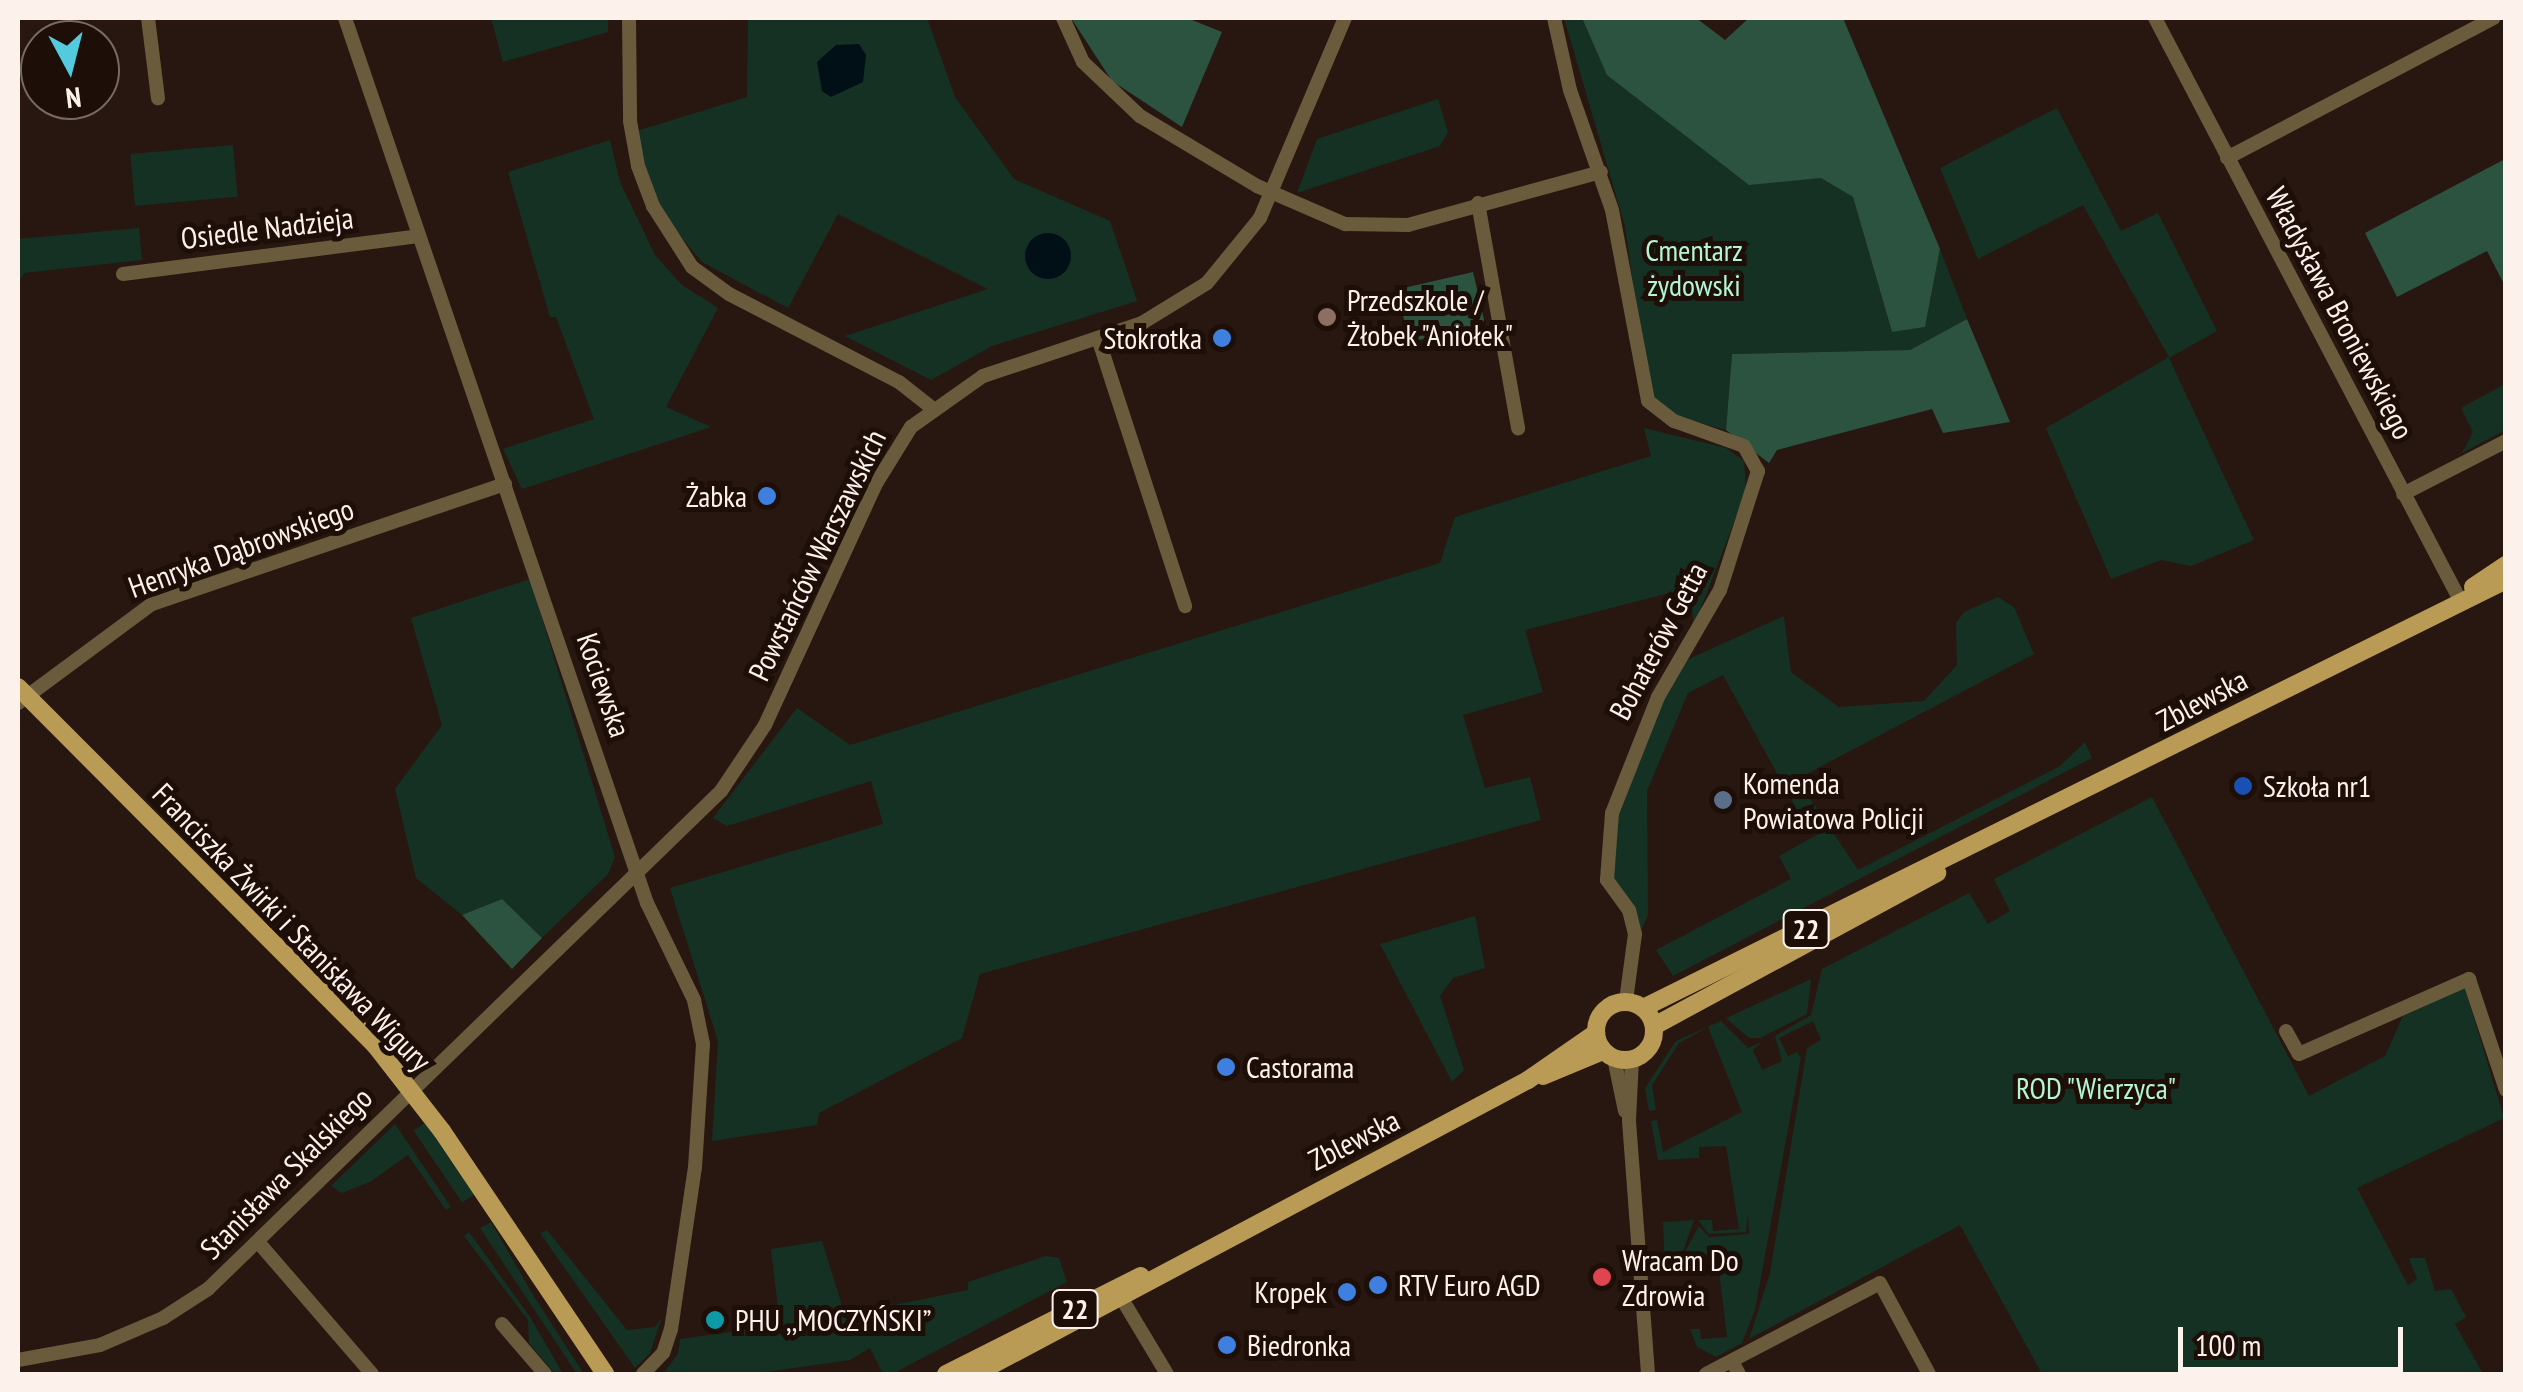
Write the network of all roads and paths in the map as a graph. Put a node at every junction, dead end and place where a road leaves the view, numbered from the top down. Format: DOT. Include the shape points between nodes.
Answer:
graph roads {
  1 [pos="148,18"];
  2 [pos="345,18"];
  3 [pos="629,18"];
  4 [pos="1063,18"];
  5 [pos="1345,18"];
  6 [pos="1554,18"];
  7 [pos="2155,18"];
  8 [pos="2494,18"];
  9 [pos="2468,23"];
  10 [pos="158,98"];
  11 [pos="2227,158"];
  12 [pos="1601,172"];
  13 [pos="1271,192"];
  14 [pos="1478,204"];
  15 [pos="419,236"];
  16 [pos="122,274"];
  17 [pos="1098,338"];
  18 [pos="932,408"];
  19 [pos="1518,428"];
  20 [pos="2506,440"];
  21 [pos="505,484"];
  22 [pos="2403,494"];
  23 [pos="2506,565"];
  24 [pos="2506,580"];
  25 [pos="2458,598"];
  26 [pos="1184,606"];
  27 [pos="20,695"];
  28 [pos="1970,851"];
  29 [pos="635,868"];
  30 [pos="1635,1005"];
  31 [pos="1654,1026"];
  32 [pos="2286,1031"];
  33 [pos="1611,1050"];
  34 [pos="409,1088"];
  35 [pos="2506,1090"];
  36 [pos="259,1243"];
  37 [pos="1206,1249"];
  38 [pos="1122,1299"];
  39 [pos="502,1324"];
  40 [pos="18,1360"];
  41 [pos="1736,1368"];
  42 [pos="369,1374"];
  43 [pos="546,1374"];
  44 [pos="604,1374"];
  45 [pos="643,1374"];
  46 [pos="946,1374"];
  47 [pos="975,1374"];
  48 [pos="1167,1374"];
  49 [pos="1648,1374"];
  50 [pos="1706,1374"];
  51 [pos="1929,1374"];
  1 -- 10 [label="street"];
  2 -- 15 [label="street, Kociewska"];
  3 -- 18 [label="street" via="630,121 638,166 653,206 692,266 729,294 898,382"];
  4 -- 13 [label="street" via="1083,62 1140,116"];
  5 -- 13 [label="street, Powstańców Warszawskich"];
  6 -- 12 [label="street, Bohaterów Getta" via="1570,90"];
  7 -- 11 [label="street, Władysława Broniewskiego"];
  8 -- 9 [label="street"];
  9 -- 11 [label="street"];
  11 -- 22 [label="street, Władysława Broniewskiego"];
  12 -- 14 [label="street"];
  12 -- 30 [label="street, Bohaterów Getta" via="1648,401 1674,420 1744,446 1758,470 1720,590 1658,696 1620,781 1606,849 1610,888 1628,910 1634,934"];
  13 -- 14 [label="street" via="1345,224 1377,228"];
  13 -- 17 [label="street, Powstańców Warszawskich" via="1250,233 1207,282 1178,306"];
  14 -- 19 [label="street"];
  15 -- 16 [label="street, Osiedle Nadzieja"];
  15 -- 21 [label="street, Kociewska"];
  17 -- 18 [label="street, Powstańców Warszawskich" via="983,376"];
  17 -- 26 [label="street"];
  18 -- 29 [label="street, Powstańców Warszawskich" via="911,427 877,482 748,756 721,792"];
  20 -- 22 [label="street"];
  21 -- 27 [label="street, Henryka Dąbrowskiego" via="152,604"];
  21 -- 29 [label="street, Kociewska"];
  22 -- 25 [label="street, Władysława Broniewskiego"];
  23 -- 25 [label="main road, Zblewska / 22"];
  24 -- 25 [label="main road, Zblewska / 22"];
  25 -- 28 [label="main road, Zblewska / 22"];
  27 -- 34 [label="main road, Franciszka Żwirki i Stanisława Wigury"];
  28 -- 30 [label="main road, Zblewska / 22"];
  28 -- 31 [label="main road, Zblewska / 22" via="1912,890"];
  29 -- 34 [label="street, Stanisława Skalskiego"];
  29 -- 45 [label="street, Kociewska" via="694,1000 703,1044 698,1148 670,1329 664,1353"];
  30 -- 31 [label="main road"];
  30 -- 33 [label="main road, 22" via="1601,1014"];
  31 -- 33 [label="main road, 22" via="1649,1047"];
  32 -- 35 [label="street" via="2299,1054 2469,980"];
  33 -- 37 [label="main road, Zblewska / 22" via="1528,1080"];
  33 -- 49 [label="street" via="1629,1121"];
  34 -- 36 [label="street, Stanisława Skalskiego"];
  34 -- 44 [label="main road, Franciszka Żwirki i Stanisława Wigury"];
  36 -- 40 [label="street, Stanisława Skalskiego" via="164,1318 100,1346"];
  36 -- 42 [label="street"];
  37 -- 38 [label="main road, Zblewska / 22"];
  37 -- 46 [label="main road, Zblewska / 22"];
  38 -- 47 [label="main road, Zblewska / 22"];
  38 -- 48 [label="street"];
  39 -- 43 [label="street"];
  41 -- 50 [label="street"];
  41 -- 51 [label="street" via="1880,1283"];
}
